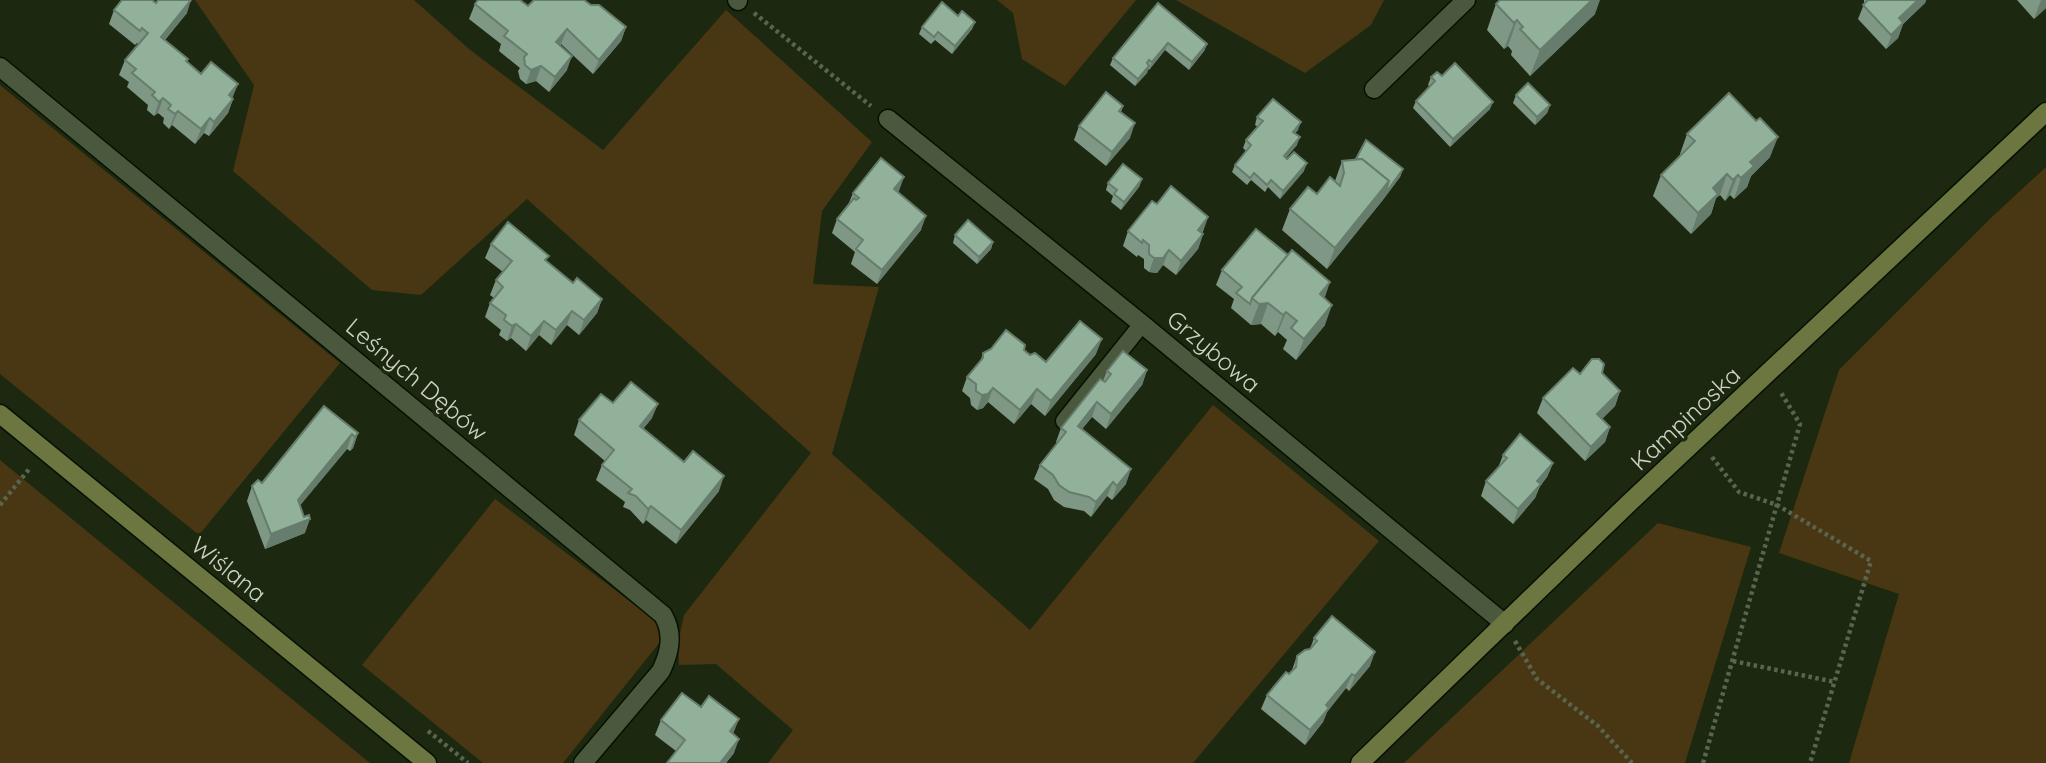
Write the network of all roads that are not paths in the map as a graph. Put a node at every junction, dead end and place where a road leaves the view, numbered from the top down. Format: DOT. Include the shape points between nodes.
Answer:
graph roads {
  1 [pos="1466,0"];
  2 [pos="0,67"];
  3 [pos="1374,89"];
  4 [pos="2046,112"];
  5 [pos="888,119"];
  6 [pos="1142,324"];
  7 [pos="0,414"];
  8 [pos="1064,421"];
  9 [pos="1505,624"];
  10 [pos="427,763"];
  11 [pos="583,763"];
  12 [pos="1360,763"];
  1 -- 3 [label="street"];
  2 -- 11 [label="street, Leśnych Dębów" via="663,615 670,627 670,640 661,671"];
  4 -- 9 [label="main road, Kampinoska"];
  5 -- 6 [label="street, Grzybowa"];
  6 -- 8 [label="lane"];
  6 -- 9 [label="street, Grzybowa"];
  7 -- 10 [label="main road, Wiślana"];
  9 -- 12 [label="main road, Kampinoska"];
}
